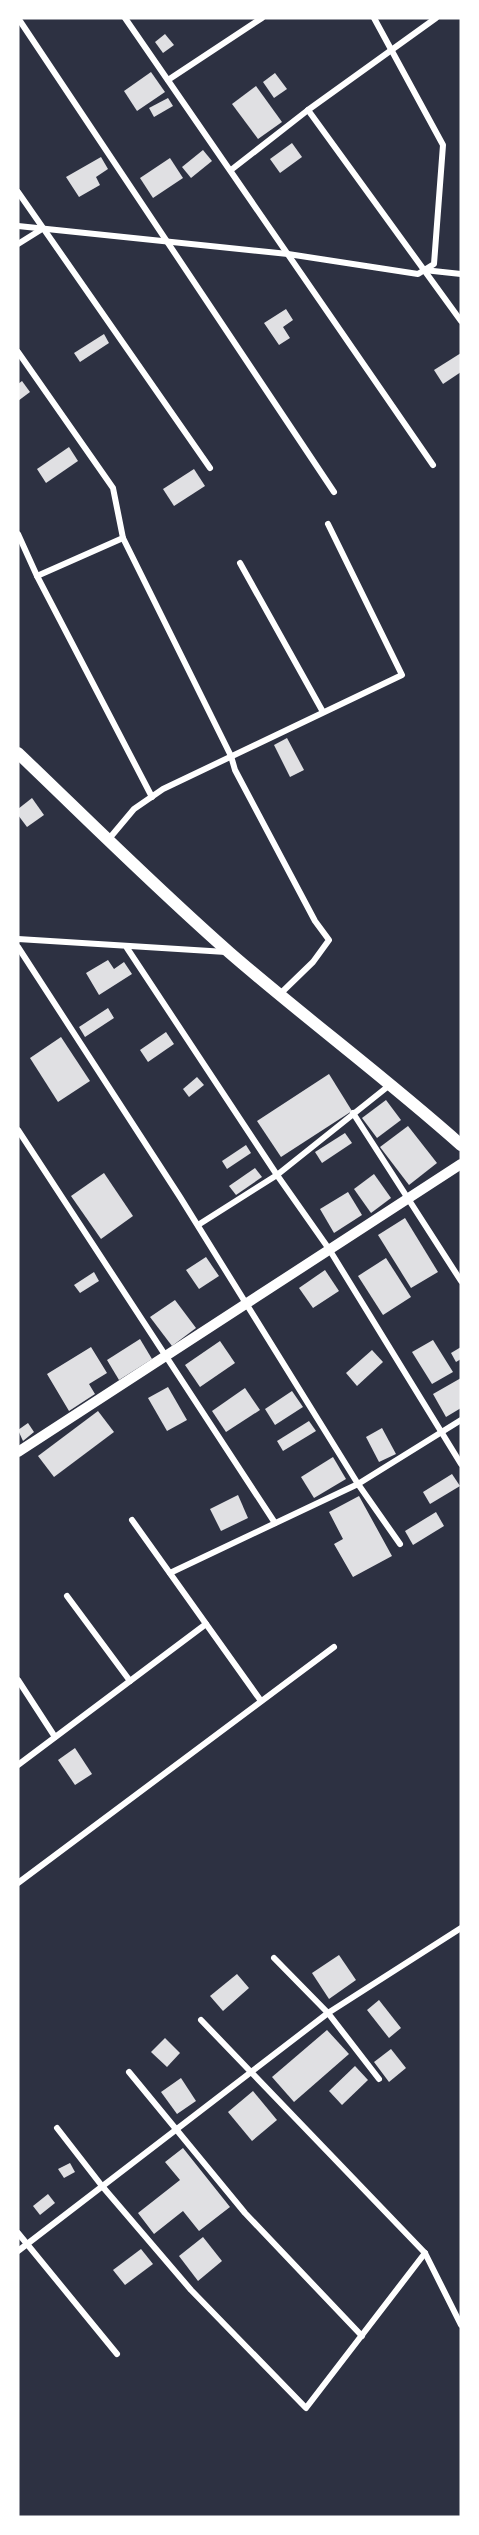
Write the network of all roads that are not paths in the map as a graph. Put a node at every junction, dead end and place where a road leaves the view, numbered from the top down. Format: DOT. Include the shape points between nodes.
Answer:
graph roads {
  1 [pos="18,18"];
  2 [pos="125,18"];
  3 [pos="262,18"];
  4 [pos="374,18"];
  5 [pos="436,18"];
  6 [pos="393,50"];
  7 [pos="168,80"];
  8 [pos="308,110"];
  9 [pos="231,170"];
  10 [pos="18,192"];
  11 [pos="18,226"];
  12 [pos="42,228"];
  13 [pos="167,241"];
  14 [pos="18,244"];
  15 [pos="288,254"];
  16 [pos="424,270"];
  17 [pos="461,274"];
  18 [pos="461,321"];
  19 [pos="18,352"];
  20 [pos="433,465"];
  21 [pos="210,468"];
  22 [pos="334,492"];
  23 [pos="328,524"];
  24 [pos="18,534"];
  25 [pos="123,538"];
  26 [pos="240,563"];
  27 [pos="37,576"];
  28 [pos="323,712"];
  29 [pos="18,753"];
  30 [pos="231,756"];
  31 [pos="152,796"];
  32 [pos="108,840"];
  33 [pos="18,939"];
  34 [pos="18,946"];
  35 [pos="127,948"];
  36 [pos="230,952"];
  37 [pos="280,994"];
  38 [pos="392,1084"];
  39 [pos="353,1113"];
  40 [pos="18,1130"];
  41 [pos="461,1144"];
  42 [pos="461,1164"];
  43 [pos="277,1175"];
  44 [pos="408,1198"];
  45 [pos="198,1225"];
  46 [pos="329,1249"];
  47 [pos="461,1281"];
  48 [pos="247,1304"];
  49 [pos="167,1356"];
  50 [pos="461,1420"];
  51 [pos="441,1433"];
  52 [pos="18,1452"];
  53 [pos="461,1464"];
  54 [pos="358,1484"];
  55 [pos="132,1520"];
  56 [pos="276,1523"];
  57 [pos="400,1544"];
  58 [pos="170,1573"];
  59 [pos="68,1596"];
  60 [pos="206,1624"];
  61 [pos="334,1647"];
  62 [pos="18,1680"];
  63 [pos="130,1681"];
  64 [pos="261,1701"];
  65 [pos="55,1737"];
  66 [pos="18,1765"];
  67 [pos="18,1883"];
  68 [pos="461,1928"];
  69 [pos="274,1958"];
  70 [pos="328,2013"];
  71 [pos="201,2020"];
  72 [pos="129,2072"];
  73 [pos="251,2072"];
  74 [pos="379,2079"];
  75 [pos="57,2128"];
  76 [pos="176,2130"];
  77 [pos="102,2186"];
  78 [pos="18,2233"];
  79 [pos="27,2244"];
  80 [pos="18,2251"];
  81 [pos="425,2253"];
  82 [pos="461,2325"];
  83 [pos="362,2336"];
  84 [pos="117,2354"];
  1 -- 13 [label="street"];
  2 -- 7 [label="street"];
  3 -- 7 [label="street"];
  4 -- 6 [label="street"];
  5 -- 6 [label="street"];
  6 -- 8 [label="street"];
  6 -- 16 [label="street" via="443,145 434,264"];
  7 -- 9 [label="street"];
  8 -- 9 [label="street"];
  8 -- 16 [label="street"];
  9 -- 15 [label="street"];
  10 -- 12 [label="street"];
  11 -- 12 [label="street"];
  12 -- 13 [label="street"];
  12 -- 14 [label="street"];
  12 -- 21 [label="street"];
  13 -- 15 [label="street"];
  13 -- 22 [label="street"];
  15 -- 16 [label="street" via="418,274"];
  15 -- 20 [label="street"];
  16 -- 17 [label="street"];
  16 -- 18 [label="street"];
  19 -- 25 [label="street" via="113,488"];
  23 -- 28 [label="street" via="402,675"];
  24 -- 27 [label="street"];
  25 -- 27 [label="street"];
  25 -- 30 [label="street"];
  26 -- 28 [label="street"];
  27 -- 31 [label="street"];
  28 -- 30 [label="street"];
  29 -- 32 [label="main road"];
  30 -- 31 [label="street"];
  30 -- 37 [label="street" via="328,940 313,963"];
  31 -- 32 [label="street" via="134,809"];
  32 -- 36 [label="main road"];
  33 -- 35 [label="street"];
  34 -- 45 [label="street"];
  35 -- 36 [label="street"];
  35 -- 43 [label="street"];
  36 -- 37 [label="main road"];
  37 -- 38 [label="main road"];
  38 -- 39 [label="street"];
  38 -- 41 [label="main road"];
  39 -- 43 [label="street"];
  39 -- 44 [label="street"];
  40 -- 49 [label="street"];
  42 -- 44 [label="street"];
  43 -- 45 [label="street"];
  43 -- 46 [label="street"];
  44 -- 46 [label="street"];
  44 -- 47 [label="street"];
  45 -- 48 [label="street"];
  46 -- 48 [label="street"];
  46 -- 51 [label="street"];
  48 -- 49 [label="street"];
  48 -- 54 [label="street"];
  49 -- 52 [label="street"];
  49 -- 56 [label="street"];
  50 -- 51 [label="street"];
  51 -- 53 [label="street"];
  51 -- 54 [label="street"];
  54 -- 56 [label="street"];
  54 -- 57 [label="street"];
  55 -- 58 [label="street"];
  56 -- 58 [label="street"];
  58 -- 60 [label="street"];
  59 -- 63 [label="street"];
  60 -- 63 [label="street"];
  60 -- 64 [label="street"];
  61 -- 64 [label="street"];
  62 -- 65 [label="street"];
  63 -- 65 [label="street"];
  64 -- 67 [label="street"];
  65 -- 66 [label="street"];
  68 -- 70 [label="street"];
  69 -- 70 [label="street"];
  70 -- 73 [label="street"];
  70 -- 74 [label="street"];
  71 -- 73 [label="street"];
  72 -- 76 [label="street"];
  73 -- 76 [label="street"];
  73 -- 81 [label="street"];
  75 -- 77 [label="street"];
  76 -- 77 [label="street"];
  76 -- 83 [label="street" via="245,2213"];
  77 -- 79 [label="street"];
  77 -- 83 [label="street" via="191,2290 306,2408"];
  78 -- 79 [label="street"];
  79 -- 80 [label="street"];
  79 -- 84 [label="street"];
  81 -- 82 [label="street"];
  81 -- 83 [label="street"];
}
